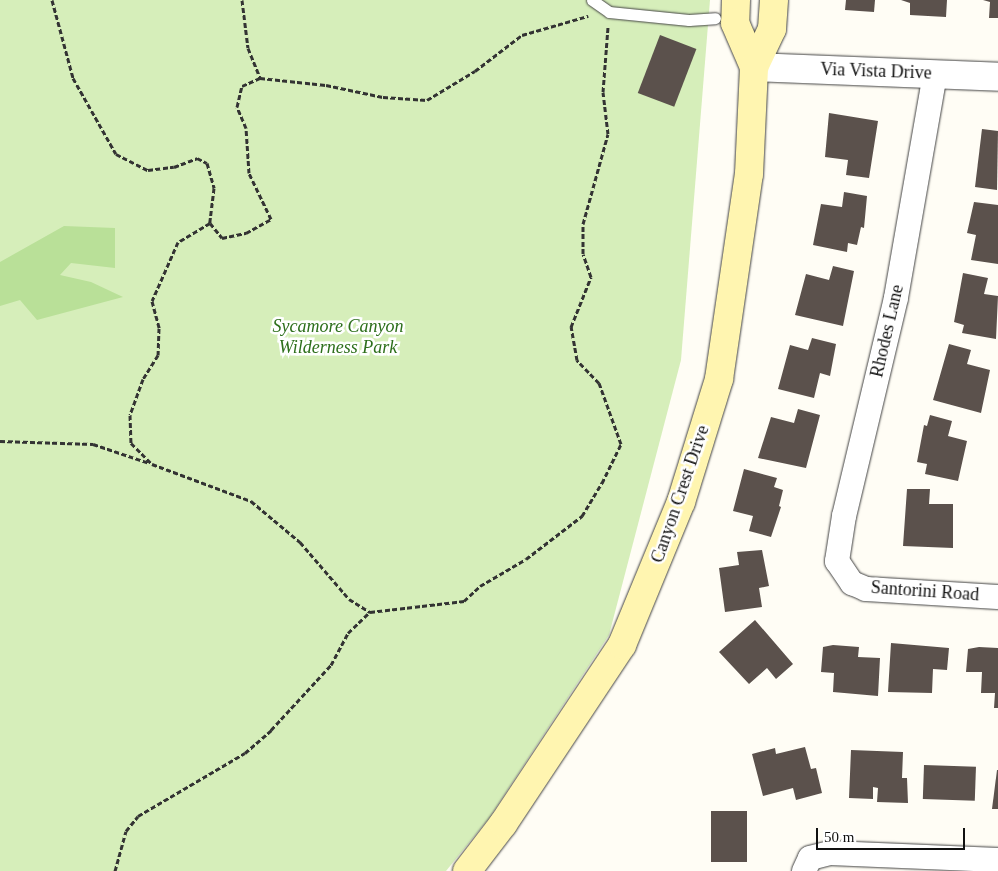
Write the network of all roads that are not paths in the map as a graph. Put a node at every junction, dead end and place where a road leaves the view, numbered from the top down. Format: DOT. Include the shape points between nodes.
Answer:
graph roads {
  1 [pos="592,0"];
  2 [pos="736,0"];
  3 [pos="774,0"];
  4 [pos="714,18"];
  5 [pos="754,67"];
  6 [pos="935,74"];
  7 [pos="998,77"];
  8 [pos="852,583"];
  9 [pos="998,597"];
  10 [pos="998,860"];
  11 [pos="807,864"];
  12 [pos="468,871"];
  1 -- 4 [label="lane" via="609,12 689,20"];
  2 -- 5 [label="main road, Canyon Crest Drive" via="735,24"];
  3 -- 5 [label="main road, Canyon Crest Drive" via="772,29"];
  5 -- 6 [label="street, Via Vista Drive"];
  5 -- 12 [label="main road, Canyon Crest Drive" via="749,174 719,379 681,502 622,645"];
  6 -- 7 [label="street, Via Vista Drive"];
  6 -- 8 [label="street, Rhodes Lane" via="896,298 844,516 837,561"];
  8 -- 9 [label="street, Santorini Road" via="866,589"];
  10 -- 11 [label="street" via="830,853"];
}
